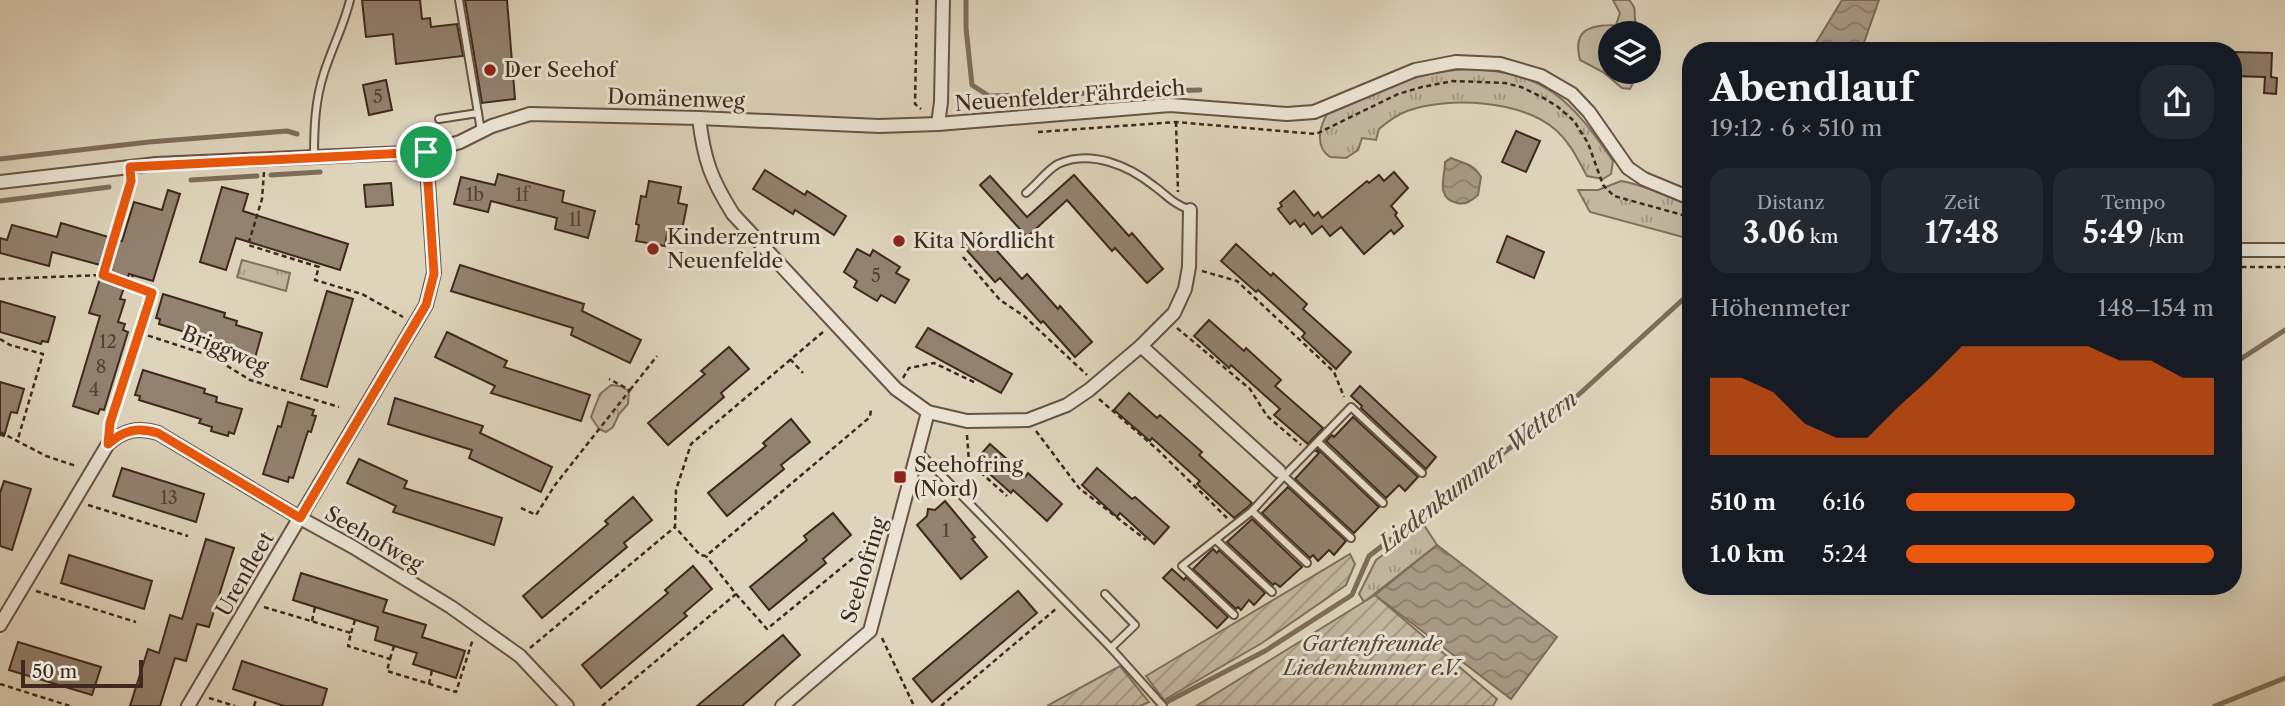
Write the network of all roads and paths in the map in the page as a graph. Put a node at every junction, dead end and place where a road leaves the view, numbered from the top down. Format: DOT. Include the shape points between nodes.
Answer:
graph roads {
  1 [pos="350,0"];
  2 [pos="459,0"];
  3 [pos="917,0"];
  4 [pos="943,0"];
  5 [pos="478,113"];
  6 [pos="699,118"];
  7 [pos="439,119"];
  8 [pos="1176,122"];
  9 [pos="938,124"];
  10 [pos="481,131"];
  11 [pos="426,152"];
  12 [pos="314,157"];
  13 [pos="263,159"];
  14 [pos="130,167"];
  15 [pos="1601,179"];
  16 [pos="0,182"];
  17 [pos="1026,193"];
  18 [pos="1682,195"];
  19 [pos="1190,210"];
  20 [pos="1682,214"];
  21 [pos="2242,250"];
  22 [pos="2285,250"];
  23 [pos="963,257"];
  24 [pos="1189,267"];
  25 [pos="2242,267"];
  26 [pos="2285,267"];
  27 [pos="103,275"];
  28 [pos="133,275"];
  29 [pos="0,279"];
  30 [pos="130,285"];
  31 [pos="403,317"];
  32 [pos="1168,320"];
  33 [pos="833,323"];
  34 [pos="139,333"];
  35 [pos="0,339"];
  36 [pos="1141,346"];
  37 [pos="657,356"];
  38 [pos="790,359"];
  39 [pos="803,373"];
  40 [pos="609,379"];
  41 [pos="976,383"];
  42 [pos="1093,387"];
  43 [pos="896,389"];
  44 [pos="630,390"];
  45 [pos="339,407"];
  46 [pos="871,409"];
  47 [pos="1349,410"];
  48 [pos="928,412"];
  49 [pos="1028,420"];
  50 [pos="967,421"];
  51 [pos="0,432"];
  52 [pos="17,442"];
  53 [pos="1318,442"];
  54 [pos="108,444"];
  55 [pos="918,451"];
  56 [pos="1309,452"];
  57 [pos="93,472"];
  58 [pos="1282,474"];
  59 [pos="1422,474"];
  60 [pos="1007,496"];
  61 [pos="75,501"];
  62 [pos="1383,503"];
  63 [pos="521,508"];
  64 [pos="1252,511"];
  65 [pos="300,518"];
  66 [pos="1234,525"];
  67 [pos="675,527"];
  68 [pos="188,536"];
  69 [pos="879,536"];
  70 [pos="1351,538"];
  71 [pos="1146,540"];
  72 [pos="1216,540"];
  73 [pos="706,556"];
  74 [pos="1307,563"];
  75 [pos="23,587"];
  76 [pos="1272,592"];
  77 [pos="736,594"];
  78 [pos="1105,594"];
  79 [pos="1065,601"];
  80 [pos="251,603"];
  81 [pos="315,607"];
  82 [pos="1234,615"];
  83 [pos="355,620"];
  84 [pos="312,621"];
  85 [pos="136,622"];
  86 [pos="0,625"];
  87 [pos="478,625"];
  88 [pos="870,631"];
  89 [pos="351,634"];
  90 [pos="394,646"];
  91 [pos="1111,648"];
  92 [pos="520,656"];
  93 [pos="390,659"];
  94 [pos="432,670"];
  95 [pos="0,684"];
  96 [pos="429,684"];
  97 [pos="195,694"];
  98 [pos="257,697"];
  99 [pos="70,706"];
  100 [pos="188,706"];
  101 [pos="235,706"];
  102 [pos="254,706"];
  103 [pos="567,706"];
  104 [pos="602,706"];
  105 [pos="782,706"];
  106 [pos="914,706"];
  107 [pos="941,706"];
  108 [pos="1163,706"];
  1 -- 12 [label="lane" via="319,92"];
  2 -- 5 [label="lane"];
  3 -- 9 [label="path" via="915,104"];
  4 -- 9 [label="street"];
  5 -- 7 [label="lane"];
  5 -- 10 [label="lane"];
  6 -- 9 [label="street, Domänenweg"];
  6 -- 10 [label="street, Domänenweg" via="530,114"];
  6 -- 33 [label="street" via="703,151 715,186 733,214"];
  8 -- 19 [label="path" via="1178,193"];
  9 -- 18 [label="street, Neuenfelder Fährdeich" via="1170,105 1314,112 1415,70 1456,62 1500,64 1541,76 1572,94 1628,168"];
  10 -- 11 [label="street, Domänenweg"];
  11 -- 12 [label="street, Domänenweg"];
  11 -- 65 [label="street, Urenfleet" via="434,274 426,305"];
  12 -- 13 [label="street, Domänenweg"];
  13 -- 14 [label="street, Domänenweg"];
  13 -- 31 [label="path" via="262,199 248,245 319,267 315,280 362,294"];
  14 -- 16 [label="street, Domänenweg"];
  14 -- 27 [label="path" via="131,181"];
  15 -- 20 [label="path" via="1614,196"];
  17 -- 19 [label="lane" via="1058,164 1087,158 1112,162 1135,173 1174,204"];
  19 -- 24 [label="street"];
  21 -- 22 [label="street"];
  23 -- 42 [label="path" via="1000,300 1024,316"];
  24 -- 32 [label="street" via="1185,289"];
  24 -- 47 [label="path" via="1237,281 1334,372"];
  25 -- 26 [label="path"];
  27 -- 29 [label="path"];
  27 -- 30 [label="path"];
  28 -- 30 [label="path"];
  30 -- 34 [label="path" via="152,293"];
  32 -- 36 [label="street"];
  32 -- 56 [label="path" via="1250,389 1267,416"];
  33 -- 38 [label="path"];
  33 -- 43 [label="street"];
  34 -- 45 [label="path, Briggweg" via="211,356 250,380"];
  34 -- 54 [label="path" via="110,423"];
  35 -- 52 [label="path" via="43,354"];
  36 -- 42 [label="street"];
  36 -- 58 [label="street"];
  37 -- 44 [label="path"];
  38 -- 39 [label="path"];
  38 -- 67 [label="path" via="691,443 676,489"];
  40 -- 44 [label="path"];
  41 -- 43 [label="path" via="934,363 909,368"];
  42 -- 49 [label="street" via="1067,405"];
  42 -- 66 [label="path"];
  43 -- 48 [label="street"];
  44 -- 63 [label="path" via="536,515"];
  46 -- 73 [label="path" via="870,417"];
  47 -- 53 [label="lane"];
  47 -- 59 [label="lane" via="1351,407"];
  48 -- 50 [label="street"];
  48 -- 55 [label="street, Seehofring"];
  49 -- 50 [label="street"];
  49 -- 71 [label="path" via="1079,488"];
  50 -- 60 [label="path" via="969,462"];
  51 -- 52 [label="path"];
  52 -- 57 [label="path"];
  53 -- 56 [label="lane"];
  53 -- 62 [label="lane"];
  54 -- 57 [label="street"];
  54 -- 65 [label="street, Seehofweg" via="129,430 158,433"];
  55 -- 79 [label="lane"];
  55 -- 88 [label="street, Seehofring"];
  56 -- 58 [label="lane"];
  57 -- 61 [label="street"];
  58 -- 64 [label="lane"];
  58 -- 70 [label="lane"];
  61 -- 68 [label="path"];
  61 -- 75 [label="street"];
  64 -- 66 [label="lane"];
  64 -- 74 [label="lane"];
  65 -- 80 [label="street, Urenfleet"];
  65 -- 87 [label="street, Seehofweg"];
  66 -- 72 [label="lane"];
  67 -- 73 [label="path"];
  67 -- 92 [label="path"];
  69 -- 77 [label="path" via="767,629"];
  72 -- 76 [label="lane"];
  72 -- 82 [label="lane" via="1182,566"];
  73 -- 77 [label="path"];
  75 -- 85 [label="path"];
  75 -- 86 [label="street"];
  77 -- 104 [label="path"];
  78 -- 91 [label="lane" via="1135,625"];
  79 -- 91 [label="lane"];
  79 -- 107 [label="path"];
  80 -- 84 [label="path"];
  80 -- 97 [label="street, Urenfleet"];
  81 -- 84 [label="path"];
  83 -- 89 [label="path"];
  84 -- 89 [label="path"];
  87 -- 92 [label="street, Seehofweg"];
  87 -- 96 [label="path" via="456,692"];
  88 -- 105 [label="street, Seehofring"];
  88 -- 106 [label="path" via="881,638"];
  89 -- 93 [label="path" via="348,646"];
  90 -- 93 [label="path"];
  91 -- 108 [label="lane"];
  92 -- 103 [label="street, Seehofweg"];
  93 -- 96 [label="path" via="387,671"];
  94 -- 96 [label="path"];
  95 -- 99 [label="path"];
  97 -- 100 [label="street, Urenfleet"];
  97 -- 101 [label="path"];
  98 -- 102 [label="path"];
}
